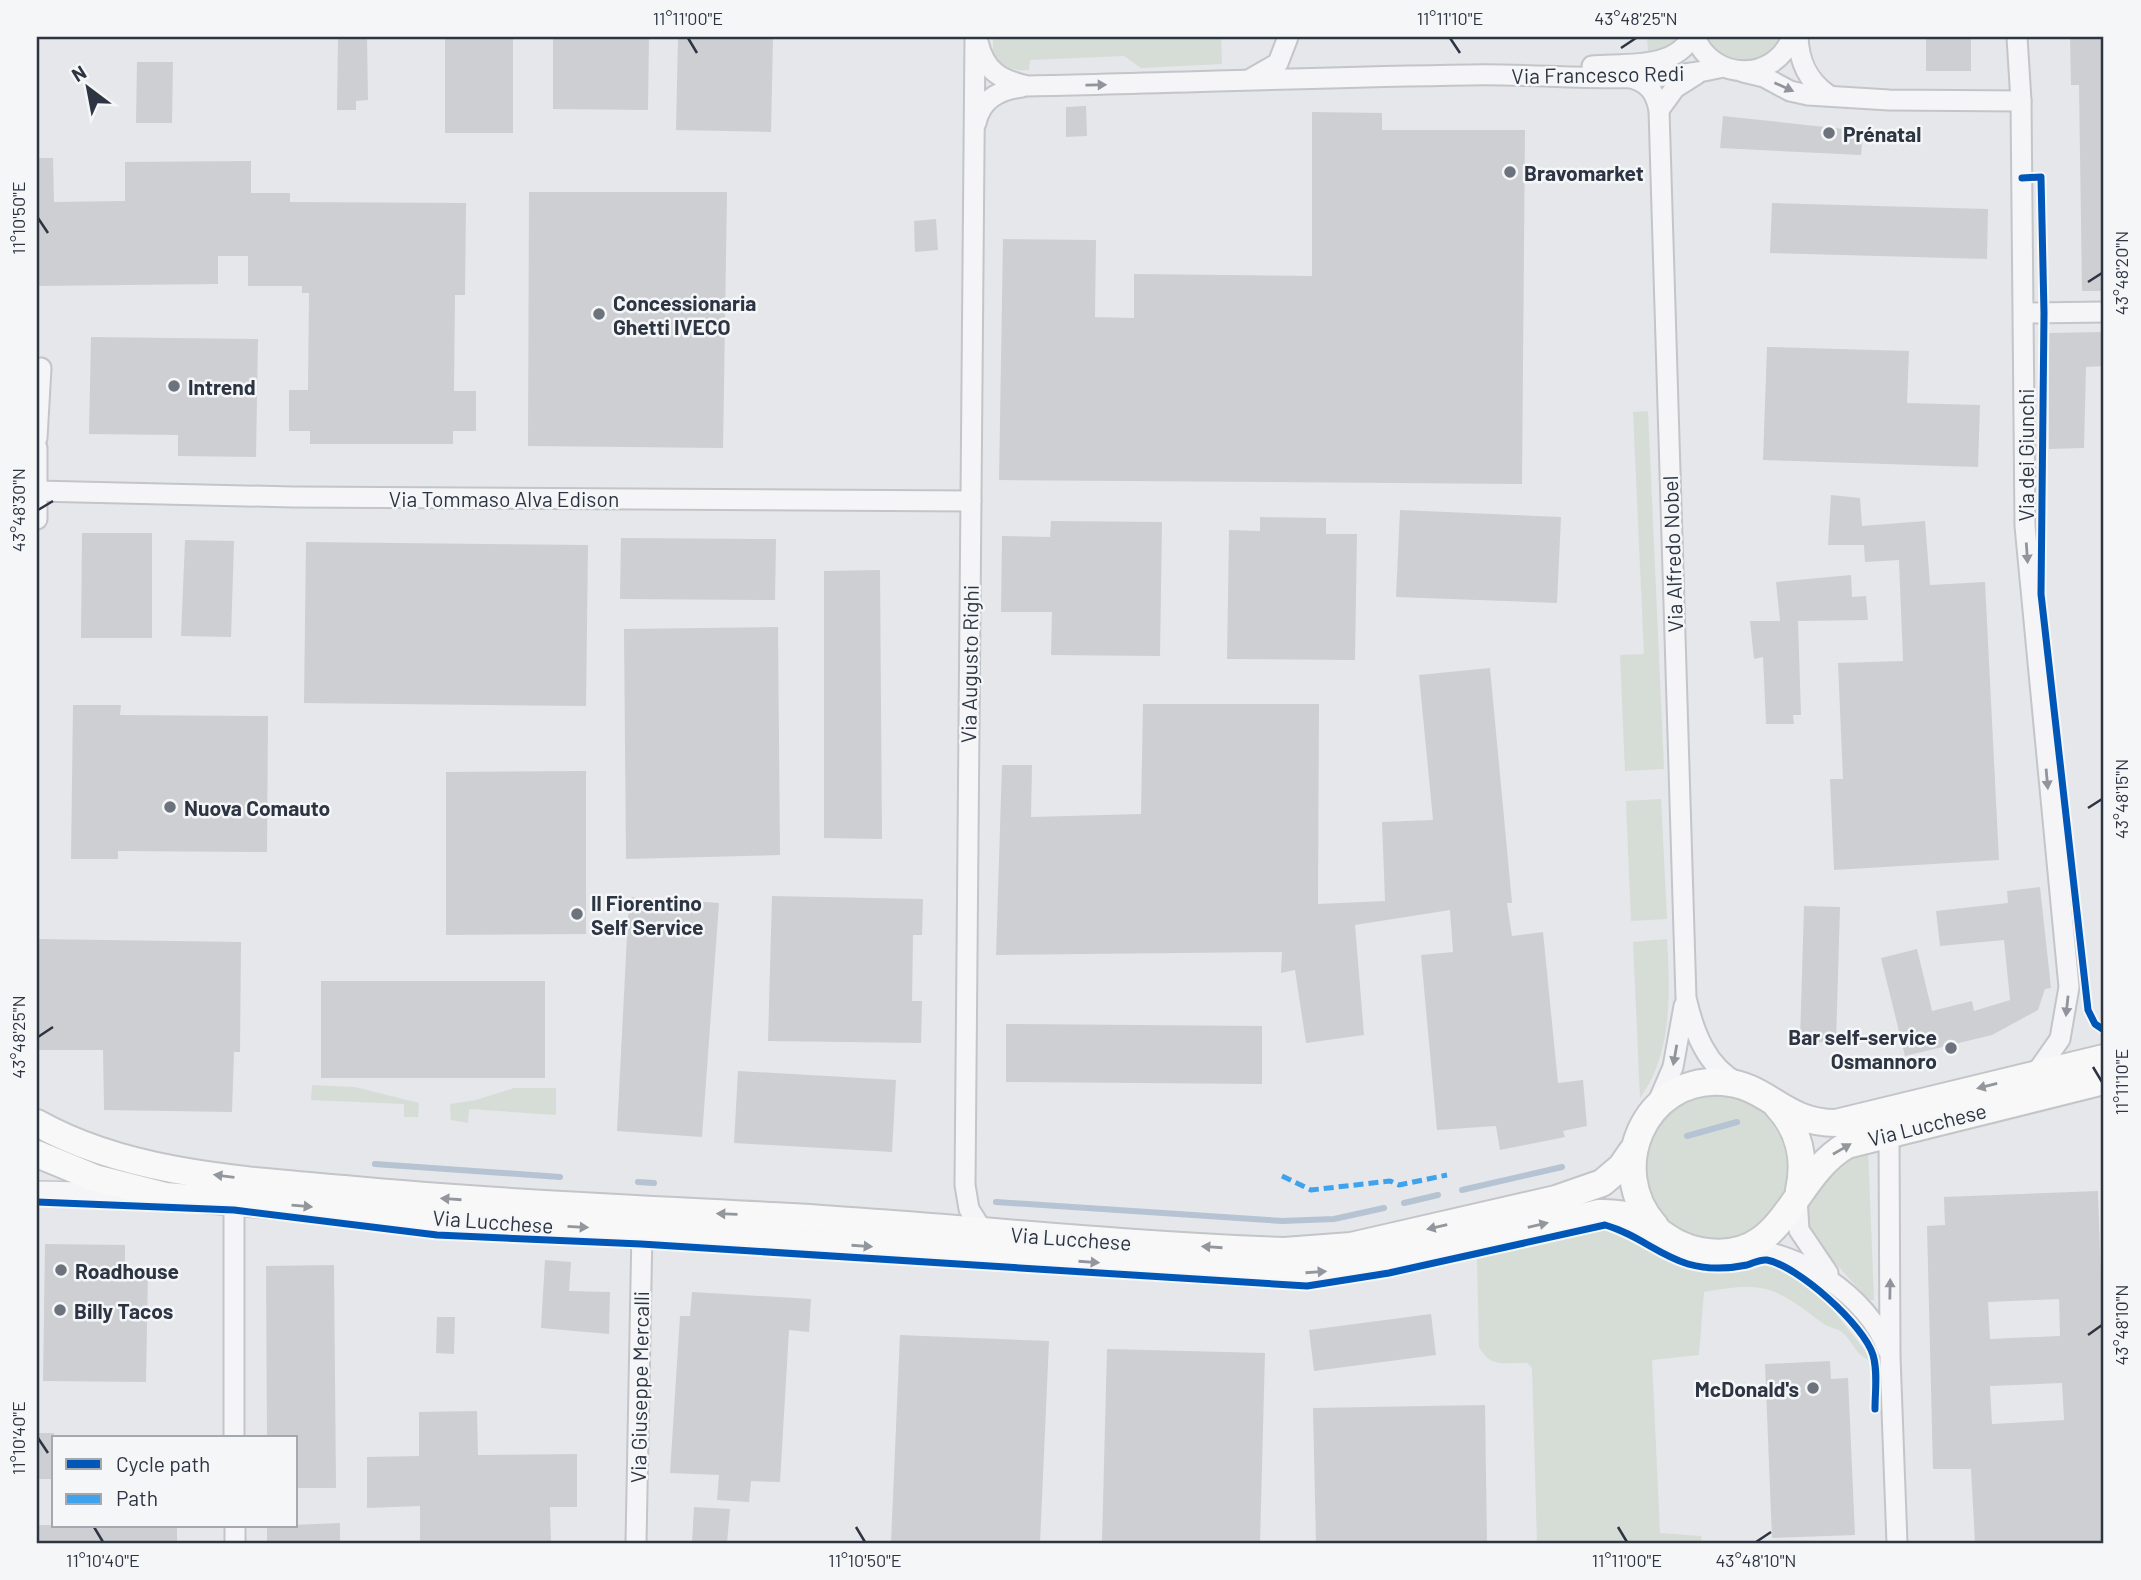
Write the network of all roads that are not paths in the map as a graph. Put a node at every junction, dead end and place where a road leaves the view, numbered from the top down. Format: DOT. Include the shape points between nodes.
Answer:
graph roads {
  1 [pos="976,37"];
  2 [pos="1289,37"];
  3 [pos="1693,37"];
  4 [pos="1792,37"];
  5 [pos="1798,37"];
  6 [pos="2017,37"];
  7 [pos="1723,67"];
  8 [pos="1743,72"];
  9 [pos="1698,73"];
  10 [pos="1472,75"];
  11 [pos="1628,77"];
  12 [pos="1316,78"];
  13 [pos="1244,80"];
  14 [pos="1028,86"];
  15 [pos="1827,94"];
  16 [pos="2021,101"];
  17 [pos="1659,110"];
  18 [pos="974,135"];
  19 [pos="2104,312"];
  20 [pos="2024,313"];
  21 [pos="41,368"];
  22 [pos="37,438"];
  23 [pos="37,448"];
  24 [pos="38,490"];
  25 [pos="971,501"];
  26 [pos="37,519"];
  27 [pos="1686,998"];
  28 [pos="2104,1058"];
  29 [pos="2036,1073"];
  30 [pos="2087,1077"];
  31 [pos="1741,1085"];
  32 [pos="1775,1104"];
  33 [pos="1655,1108"];
  34 [pos="38,1123"];
  35 [pos="1889,1132"];
  36 [pos="1632,1152"];
  37 [pos="37,1154"];
  38 [pos="37,1193"];
  39 [pos="965,1194"];
  40 [pos="166,1196"];
  41 [pos="1797,1198"];
  42 [pos="234,1200"];
  43 [pos="642,1230"];
  44 [pos="940,1230"];
  45 [pos="1658,1230"];
  46 [pos="984,1233"];
  47 [pos="1739,1250"];
  48 [pos="1841,1291"];
  49 [pos="1890,1357"];
  50 [pos="234,1436"];
  51 [pos="636,1543"];
  52 [pos="1898,1543"];
  1 -- 14 [label="street" via="991,72"];
  1 -- 18 [label="street, Via Augusto Righi"];
  2 -- 12 [label="street" via="1301,66"];
  2 -- 13 [label="street" via="1278,63"];
  3 -- 7 [label="street, Via Francesco Redi" via="1706,55"];
  3 -- 10 [label="street, Via Francesco Redi" via="1676,53 1653,62"];
  4 -- 8 [label="street" via="1776,61"];
  5 -- 15 [label="street" via="1809,78"];
  6 -- 16 [label="street, Via dei Giunchi"];
  7 -- 8 [label="street, Via Francesco Redi"];
  7 -- 9 [label="street, Via Francesco Redi"];
  8 -- 15 [label="street, Via Francesco Redi, one-way" via="1800,94"];
  9 -- 11 [label="street, Via Francesco Redi"];
  9 -- 17 [label="street" via="1675,88"];
  10 -- 11 [label="street, Via Francesco Redi"];
  10 -- 12 [label="street, Via Francesco Redi"];
  11 -- 17 [label="street" via="1647,84"];
  12 -- 13 [label="street, Via Francesco Redi"];
  14 -- 13 [label="street, Via Francesco Redi, one-way"];
  14 -- 18 [label="street, Via Augusto Righi" via="1006,89 986,102"];
  15 -- 16 [label="street, Via Francesco Redi" via="1889,100"];
  16 -- 20 [label="street, Via dei Giunchi"];
  17 -- 27 [label="street, Via Alfredo Nobel"];
  18 -- 25 [label="street, Via Augusto Righi"];
  19 -- 20 [label="street"];
  20 -- 29 [label="street, Via dei Giunchi, one-way" via="2025,526 2069,987 2060,1039"];
  21 -- 22 [label="street"];
  23 -- 24 [label="street"];
  24 -- 25 [label="street, Via Tommaso Alva Edison" via="293,497"];
  24 -- 26 [label="street"];
  25 -- 39 [label="street, Via Augusto Righi"];
  27 -- 31 [label="street, Via Alfredo Nobel" via="1693,1026 1711,1059"];
  27 -- 33 [label="street, Via Alfredo Nobel, one-way" via="1673,1067"];
  28 -- 30 [label="main road"];
  29 -- 30 [label="main road, Via Lucchese"];
  29 -- 32 [label="main road, Via Lucchese, one-way" via="1836,1123 1797,1117"];
  30 -- 35 [label="main road, Via Lucchese"];
  31 -- 32 [label="main road, Via Lucchese"];
  31 -- 33 [label="main road, Via Lucchese" via="1692,1085"];
  32 -- 41 [label="main road, Via Lucchese" via="1791,1124 1800,1147 1802,1173"];
  33 -- 36 [label="main road, Via Lucchese" via="1640,1129"];
  44 -- 34 [label="main road, Via Lucchese, one-way" via="795,1217 453,1199 210,1175 111,1154"];
  41 -- 35 [label="main road, Via Lucchese, one-way" via="1816,1169 1839,1149"];
  49 -- 35 [label="street, one-way"];
  36 -- 45 [label="main road, Via Lucchese" via="1636,1196"];
  36 -- 46 [label="main road, Via Lucchese, one-way" via="1608,1178 1574,1194 1351,1246 1262,1250"];
  37 -- 40 [label="main road, Via Lucchese" via="104,1181"];
  38 -- 40 [label="street"];
  39 -- 44 [label="street" via="957,1214"];
  39 -- 46 [label="street, Via Augusto Righi"];
  40 -- 42 [label="main road, Via Lucchese"];
  41 -- 47 [label="main road, Via Lucchese" via="1775,1230"];
  41 -- 48 [label="street" via="1803,1237"];
  42 -- 43 [label="main road, Via Lucchese, one-way" via="438,1219"];
  42 -- 50 [label="street"];
  43 -- 45 [label="main road, Via Lucchese, one-way" via="1253,1273 1352,1269 1588,1214 1628,1213"];
  43 -- 51 [label="street, Via Giuseppe Mercalli"];
  44 -- 46 [label="main road, Via Lucchese"];
  45 -- 47 [label="main road, Via Lucchese" via="1698,1251"];
  47 -- 48 [label="street" via="1787,1255"];
  48 -- 49 [label="street" via="1877,1328"];
  49 -- 52 [label="street"];
}
